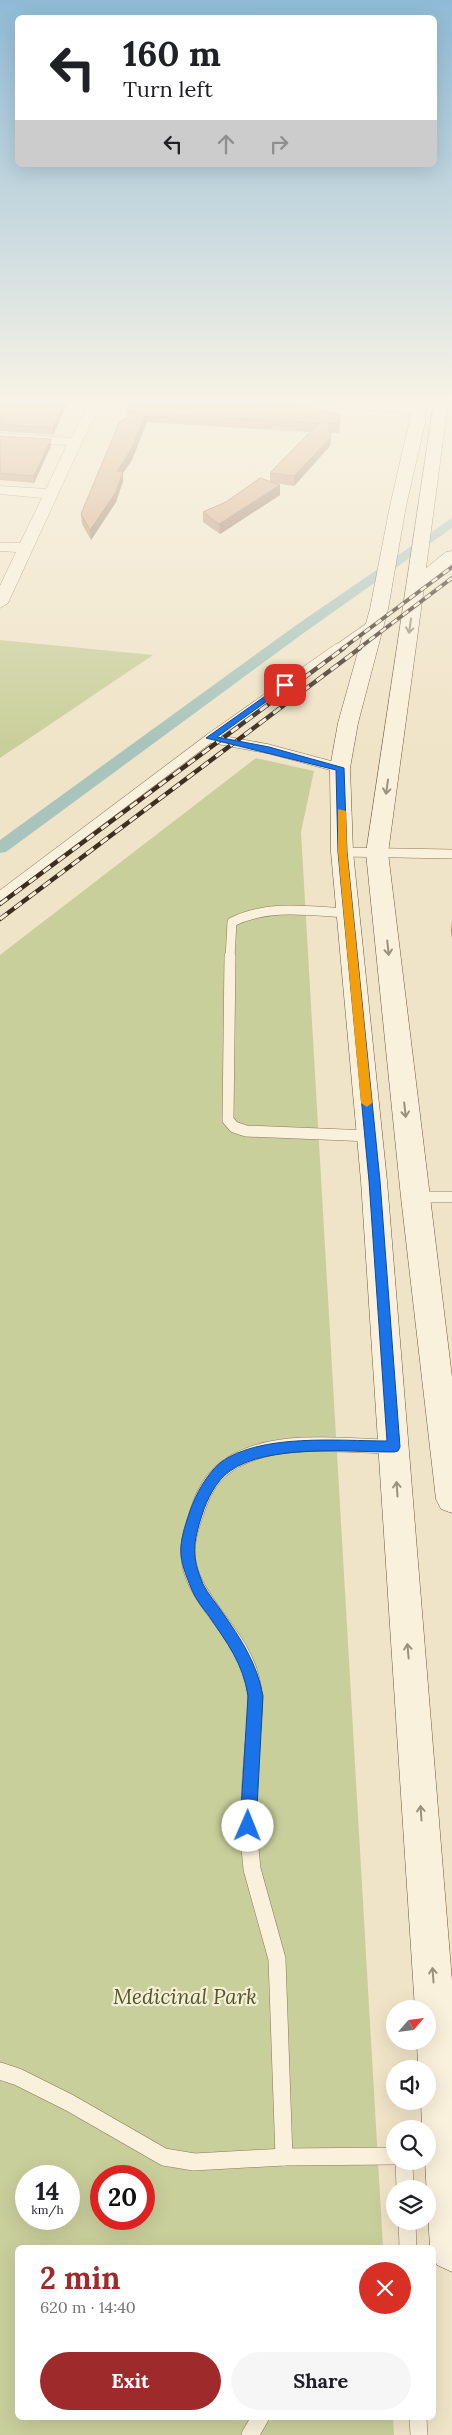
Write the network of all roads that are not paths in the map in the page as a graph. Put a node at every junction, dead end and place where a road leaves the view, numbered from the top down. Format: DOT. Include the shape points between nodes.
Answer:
graph roads {
  1 [pos="41,516"];
  2 [pos="396,516"];
  3 [pos="425,516"];
  4 [pos="0,546"];
  5 [pos="26,548"];
  6 [pos="452,556"];
  7 [pos="416,582"];
  8 [pos="0,604"];
  9 [pos="377,615"];
  10 [pos="210,738"];
  11 [pos="340,768"];
  12 [pos="342,852"];
  13 [pos="377,853"];
  14 [pos="452,854"];
  15 [pos="0,896"];
  16 [pos="348,913"];
  17 [pos="370,1136"];
  18 [pos="415,1197"];
  19 [pos="452,1197"];
  20 [pos="394,1447"];
  21 [pos="452,1499"];
  22 [pos="0,2071"];
  23 [pos="386,2156"];
  24 [pos="437,2156"];
  25 [pos="284,2157"];
  26 [pos="407,2230"];
  27 [pos="408,2245"];
  28 [pos="452,2250"];
  29 [pos="259,2420"];
  30 [pos="418,2420"];
  31 [pos="250,2435"];
  32 [pos="419,2435"];
  1 -- 5 [label="street"];
  2 -- 9 [label="street"];
  3 -- 7 [label="street"];
  4 -- 5 [label="street"];
  5 -- 8 [label="street"];
  6 -- 7 [label="street"];
  7 -- 13 [label="street, one-way"];
  9 -- 10 [label="lane"];
  9 -- 11 [label="street" via="348,723"];
  10 -- 11 [label="lane"];
  10 -- 15 [label="lane"];
  11 -- 12 [label="street"];
  12 -- 13 [label="lane"];
  12 -- 16 [label="street"];
  13 -- 14 [label="lane"];
  13 -- 18 [label="street, one-way"];
  16 -- 17 [label="street"];
  16 -- 17 [label="lane" via="267,911 250,913 232,922 228,1120 234,1127 246,1131"];
  17 -- 20 [label="street"];
  18 -- 19 [label="lane"];
  18 -- 21 [label="street"];
  24 -- 20 [label="street, one-way"];
  20 -- 25 [label="lane" via="293,1446 245,1456 225,1467 210,1483 199,1503 187,1539 187,1560 199,1590 242,1652 252,1675 255,1696 248,1841 253,1877 272,1932 277,1959"];
  22 -- 25 [label="lane" via="70,2103 164,2157 194,2162"];
  23 -- 25 [label="lane"];
  24 -- 28 [label="street"];
  26 -- 27 [label="lane"];
  29 -- 31 [label="lane"];
  30 -- 32 [label="lane"];
}
